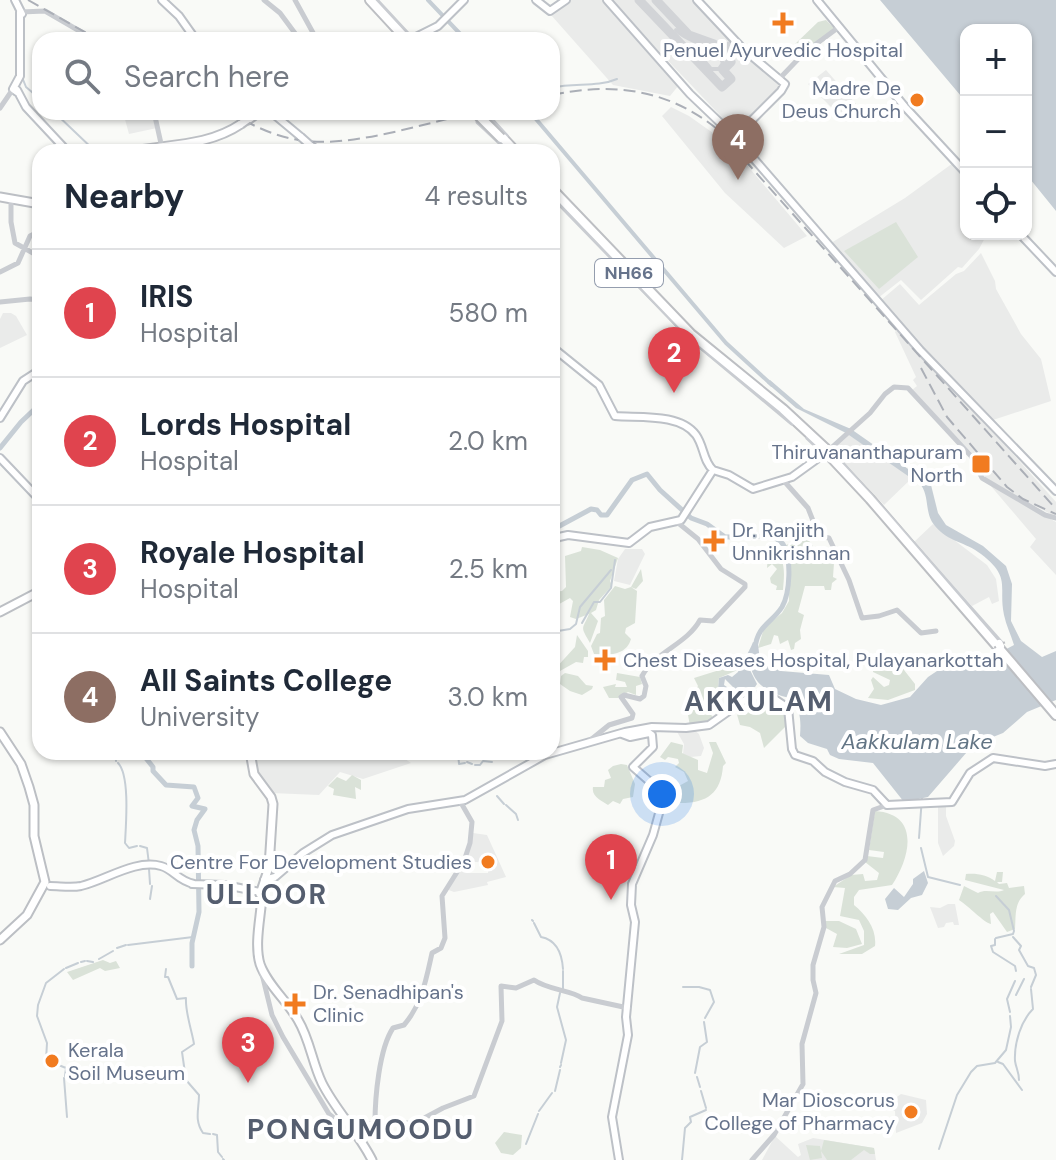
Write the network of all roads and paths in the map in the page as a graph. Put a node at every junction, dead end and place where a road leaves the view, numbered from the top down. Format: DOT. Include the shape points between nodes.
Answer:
graph roads {
  1 [pos="15,0"];
  2 [pos="162,0"];
  3 [pos="264,0"];
  4 [pos="295,0"];
  5 [pos="372,0"];
  6 [pos="538,0"];
  7 [pos="564,0"];
  8 [pos="606,0"];
  9 [pos="698,0"];
  10 [pos="817,0"];
  11 [pos="463,3"];
  12 [pos="22,12"];
  13 [pos="839,27"];
  14 [pos="81,32"];
  15 [pos="190,32"];
  16 [pos="294,32"];
  17 [pos="313,32"];
  18 [pos="403,32"];
  19 [pos="429,32"];
  20 [pos="781,77"];
  21 [pos="15,89"];
  22 [pos="0,108"];
  23 [pos="32,113"];
  24 [pos="38,120"];
  25 [pos="156,120"];
  26 [pos="248,120"];
  27 [pos="280,120"];
  28 [pos="478,120"];
  29 [pos="485,120"];
  30 [pos="491,120"];
  31 [pos="734,138"];
  32 [pos="61,144"];
  33 [pos="161,144"];
  34 [pos="199,144"];
  35 [pos="310,144"];
  36 [pos="505,144"];
  37 [pos="508,144"];
  38 [pos="509,144"];
  39 [pos="961,168"];
  40 [pos="0,197"];
  41 [pos="560,198"];
  42 [pos="11,199"];
  43 [pos="32,203"];
  44 [pos="32,235"];
  45 [pos="1026,240"];
  46 [pos="25,248"];
  47 [pos="32,252"];
  48 [pos="0,272"];
  49 [pos="1056,272"];
  50 [pos="32,299"];
  51 [pos="0,302"];
  52 [pos="560,353"];
  53 [pos="32,375"];
  54 [pos="0,418"];
  55 [pos="827,450"];
  56 [pos="0,458"];
  57 [pos="713,470"];
  58 [pos="784,481"];
  59 [pos="1056,491"];
  60 [pos="32,492"];
  61 [pos="1056,518"];
  62 [pos="679,519"];
  63 [pos="560,537"];
  64 [pos="907,540"];
  65 [pos="32,594"];
  66 [pos="969,608"];
  67 [pos="0,611"];
  68 [pos="936,631"];
  69 [pos="999,646"];
  70 [pos="1052,711"];
  71 [pos="0,730"];
  72 [pos="619,733"];
  73 [pos="588,742"];
  74 [pos="560,750"];
  75 [pos="251,760"];
  76 [pos="533,760"];
  77 [pos="1056,764"];
  78 [pos="460,801"];
  79 [pos="887,805"];
  80 [pos="48,883"];
  81 [pos="264,886"];
  82 [pos="0,941"];
  83 [pos="260,966"];
  84 [pos="628,1008"];
  85 [pos="375,1123"];
  86 [pos="353,1127"];
  87 [pos="372,1160"];
  88 [pos="619,1160"];
  89 [pos="752,1160"];
  1 -- 12 [label="main road"];
  2 -- 15 [label="main road"];
  3 -- 16 [label="street"];
  4 -- 17 [label="street"];
  5 -- 18 [label="highway"];
  6 -- 7 [label="main road" via="550,11"];
  8 -- 31 [label="main road"];
  9 -- 20 [label="main road" via="742,47"];
  9 -- 31 [label="main road" via="785,84"];
  10 -- 13 [label="main road"];
  11 -- 19 [label="main road"];
  12 -- 14 [label="street" via="45,11"];
  12 -- 21 [label="main road" via="22,75"];
  13 -- 20 [label="street"];
  13 -- 39 [label="main road"];
  20 -- 31 [label="main road" via="785,89"];
  21 -- 22 [label="street"];
  21 -- 23 [label="main road"];
  24 -- 32 [label="main road"];
  25 -- 33 [label="street"];
  26 -- 34 [label="main road"];
  27 -- 35 [label="main road, bridge"];
  28 -- 36 [label="street"];
  29 -- 37 [label="highway, bridge"];
  30 -- 38 [label="street"];
  31 -- 59 [label="main road" via="920,350"];
  40 -- 42 [label="main road"];
  41 -- 55 [label="highway, NH66" via="691,334"];
  42 -- 43 [label="main road"];
  42 -- 46 [label="street" via="15,243"];
  44 -- 46 [label="street"];
  45 -- 49 [label="main road"];
  46 -- 47 [label="street"];
  46 -- 48 [label="street" via="18,263"];
  50 -- 51 [label="street"];
  52 -- 57 [label="main road" via="599,385 615,416 674,422 694,432"];
  53 -- 54 [label="main road"];
  55 -- 58 [label="main road"];
  55 -- 61 [label="street" via="894,387 908,388 971,456 982,478"];
  55 -- 64 [label="highway, NH66"];
  56 -- 60 [label="main road"];
  57 -- 58 [label="main road" via="749,489"];
  57 -- 62 [label="main road"];
  58 -- 68 [label="street" via="808,508 819,536 830,539 862,618 897,610 921,633"];
  62 -- 63 [label="main road" via="650,527 626,543"];
  62 -- 73 [label="street" via="721,569 745,584 713,621 702,619 651,663 641,676 644,696 621,697 632,719 609,725"];
  64 -- 66 [label="highway, NH66"];
  64 -- 66 [label="street" via="997,647 1001,642"];
  64 -- 69 [label="highway, NH66"];
  65 -- 67 [label="main road"];
  66 -- 69 [label="highway, NH66"];
  69 -- 70 [label="highway, NH66"];
  71 -- 80 [label="main road" via="21,764"];
  72 -- 73 [label="main road"];
  72 -- 79 [label="main road" via="709,725 743,701 770,696 788,708 795,755 845,782 873,790"];
  72 -- 84 [label="main road" via="652,735 653,747 633,767 657,788 661,806 632,880 635,922"];
  73 -- 74 [label="main road"];
  75 -- 81 [label="main road" via="252,775 272,805"];
  76 -- 78 [label="main road"];
  77 -- 79 [label="main road" via="993,758 970,773 952,802"];
  78 -- 81 [label="main road" via="408,809 340,832 303,853"];
  78 -- 85 [label="street" via="472,827 466,857 442,896 445,938 432,953 423,992 409,1020 393,1028 386,1044"];
  79 -- 89 [label="street" via="873,810 865,860 835,881 822,907 824,927 813,965 816,991 802,1044 803,1084 774,1135"];
  80 -- 81 [label="main road" via="79,886 146,866 162,868 181,882"];
  80 -- 82 [label="main road" via="27,915"];
  81 -- 83 [label="main road"];
  83 -- 86 [label="main road" via="308,1036 331,1100"];
  83 -- 86 [label="street" via="272,1015 319,1100 341,1124"];
  84 -- 85 [label="street" via="534,980 516,988 500,987 502,1021 474,1096 415,1123"];
  84 -- 88 [label="main road" via="612,1117"];
  85 -- 86 [label="street"];
  86 -- 87 [label="main road"];
}
